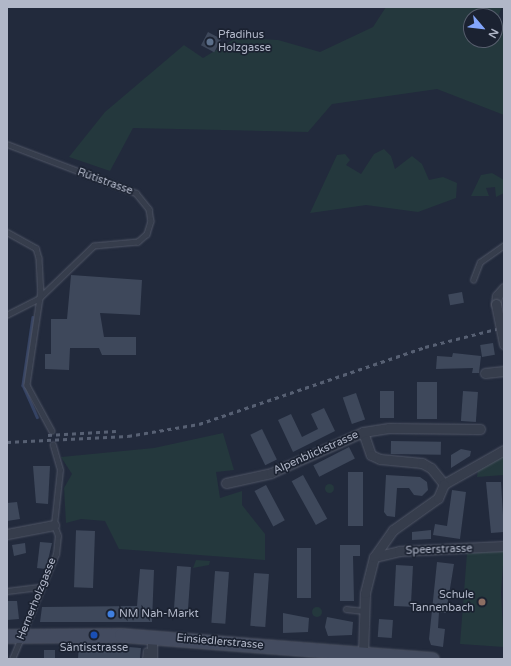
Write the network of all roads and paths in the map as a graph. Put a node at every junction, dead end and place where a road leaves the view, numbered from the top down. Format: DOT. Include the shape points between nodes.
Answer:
graph roads {
  1 [pos="7,144"];
  2 [pos="7,232"];
  3 [pos="504,245"];
  4 [pos="473,280"];
  5 [pos="502,288"];
  6 [pos="39,299"];
  7 [pos="7,315"];
  8 [pos="504,344"];
  9 [pos="504,371"];
  10 [pos="485,373"];
  11 [pos="480,429"];
  12 [pos="52,431"];
  13 [pos="363,432"];
  14 [pos="52,445"];
  15 [pos="504,450"];
  16 [pos="226,483"];
  17 [pos="444,484"];
  18 [pos="54,525"];
  19 [pos="7,534"];
  20 [pos="504,546"];
  21 [pos="374,557"];
  22 [pos="41,587"];
  23 [pos="7,591"];
  24 [pos="346,609"];
  25 [pos="364,611"];
  26 [pos="7,636"];
  27 [pos="22,636"];
  28 [pos="152,637"];
  29 [pos="363,654"];
  30 [pos="152,655"];
  31 [pos="12,659"];
  32 [pos="145,659"];
  33 [pos="432,659"];
  1 -- 6 [label="lane, Rütistrasse" via="94,179 126,187 145,202 150,215 150,228 142,239 121,246 94,246"];
  2 -- 6 [label="lane" via="36,248 39,258"];
  3 -- 4 [label="lane" via="480,262"];
  5 -- 8 [label="street, bridge" via="496,304"];
  6 -- 7 [label="lane, Rütistrasse"];
  6 -- 12 [label="lane" via="27,385"];
  9 -- 10 [label="street"];
  11 -- 13 [label="street, Alpenblickstrasse" via="389,428"];
  13 -- 16 [label="street, Alpenblickstrasse" via="270,473"];
  13 -- 17 [label="street" via="371,455 380,459 422,463 431,468"];
  14 -- 18 [label="lane, Hernerholzgasse" via="60,470"];
  15 -- 17 [label="street"];
  17 -- 21 [label="street" via="438,498 393,530"];
  18 -- 19 [label="street"];
  18 -- 22 [label="lane, Hernerholzgasse" via="58,536 56,554"];
  20 -- 21 [label="street, Speerstrasse" via="399,551"];
  21 -- 25 [label="street" via="368,574"];
  22 -- 23 [label="lane"];
  22 -- 27 [label="lane, Hernerholzgasse"];
  24 -- 25 [label="lane"];
  25 -- 29 [label="street"];
  26 -- 27 [label="main road, Einsiedlerstrasse"];
  27 -- 28 [label="main road, Einsiedlerstrasse"];
  27 -- 31 [label="lane, Hernerholzgasse"];
  28 -- 29 [label="main road, Einsiedlerstrasse"];
  28 -- 30 [label="street"];
  29 -- 33 [label="main road, Einsiedlerstrasse"];
  30 -- 32 [label="lane" via="146,651"];
}
